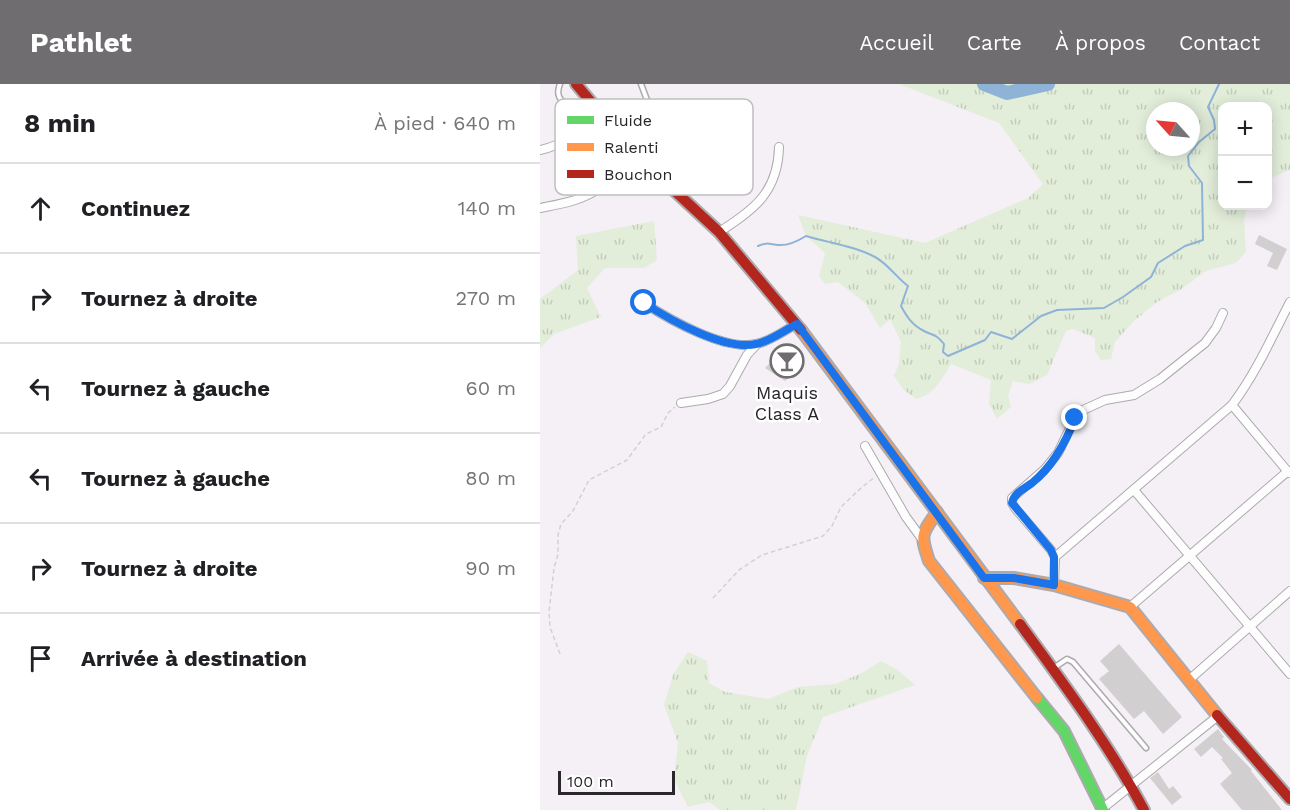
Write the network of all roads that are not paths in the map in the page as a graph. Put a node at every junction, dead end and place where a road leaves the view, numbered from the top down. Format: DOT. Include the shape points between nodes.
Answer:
graph roads {
  1 [pos="560,84"];
  2 [pos="576,84"];
  3 [pos="641,84"];
  4 [pos="560,99"];
  5 [pos="587,99"];
  6 [pos="647,99"];
  7 [pos="555,146"];
  8 [pos="779,147"];
  9 [pos="540,150"];
  10 [pos="585,195"];
  11 [pos="679,195"];
  12 [pos="540,208"];
  13 [pos="719,232"];
  14 [pos="1290,302"];
  15 [pos="644,303"];
  16 [pos="1223,314"];
  17 [pos="797,324"];
  18 [pos="757,344"];
  19 [pos="681,402"];
  20 [pos="1232,405"];
  21 [pos="865,446"];
  22 [pos="1289,471"];
  23 [pos="1134,490"];
  24 [pos="937,512"];
  25 [pos="922,538"];
  26 [pos="1189,556"];
  27 [pos="1054,557"];
  28 [pos="984,578"];
  29 [pos="1054,585"];
  30 [pos="1290,591"];
  31 [pos="1130,607"];
  32 [pos="1249,627"];
  33 [pos="1053,669"];
  34 [pos="1290,674"];
  35 [pos="1190,679"];
  36 [pos="1218,716"];
  37 [pos="1146,748"];
  38 [pos="1130,784"];
  39 [pos="1290,799"];
  40 [pos="1103,809"];
  41 [pos="1144,810"];
  1 -- 4 [label="lane"];
  2 -- 5 [label="main road"];
  3 -- 6 [label="lane"];
  7 -- 9 [label="street"];
  8 -- 13 [label="street" via="779,161 768,192 746,216"];
  10 -- 12 [label="street" via="565,204"];
  11 -- 13 [label="main road"];
  13 -- 17 [label="main road"];
  14 -- 20 [label="street" via="1244,390"];
  15 -- 18 [label="street" via="708,336 735,344"];
  16 -- 27 [label="street" via="1205,343 1155,382 1134,395 1105,400 1081,411 1058,453 1012,498 1015,508"];
  17 -- 18 [label="street"];
  17 -- 24 [label="main road"];
  18 -- 19 [label="street" via="723,394"];
  20 -- 22 [label="street"];
  20 -- 23 [label="street"];
  21 -- 25 [label="street"];
  22 -- 26 [label="street"];
  23 -- 26 [label="street"];
  23 -- 27 [label="street"];
  24 -- 25 [label="main road"];
  24 -- 28 [label="main road"];
  25 -- 40 [label="main road" via="929,561 1064,731"];
  26 -- 31 [label="street"];
  26 -- 32 [label="street"];
  27 -- 29 [label="street"];
  28 -- 29 [label="main road"];
  28 -- 33 [label="main road"];
  29 -- 31 [label="main road"];
  30 -- 32 [label="street"];
  31 -- 35 [label="main road"];
  32 -- 34 [label="street"];
  32 -- 35 [label="street"];
  33 -- 37 [label="lane" via="1067,659 1073,662"];
  33 -- 38 [label="main road"];
  35 -- 36 [label="main road"];
  36 -- 38 [label="street"];
  36 -- 39 [label="main road"];
  38 -- 40 [label="street"];
  38 -- 41 [label="main road"];
}
